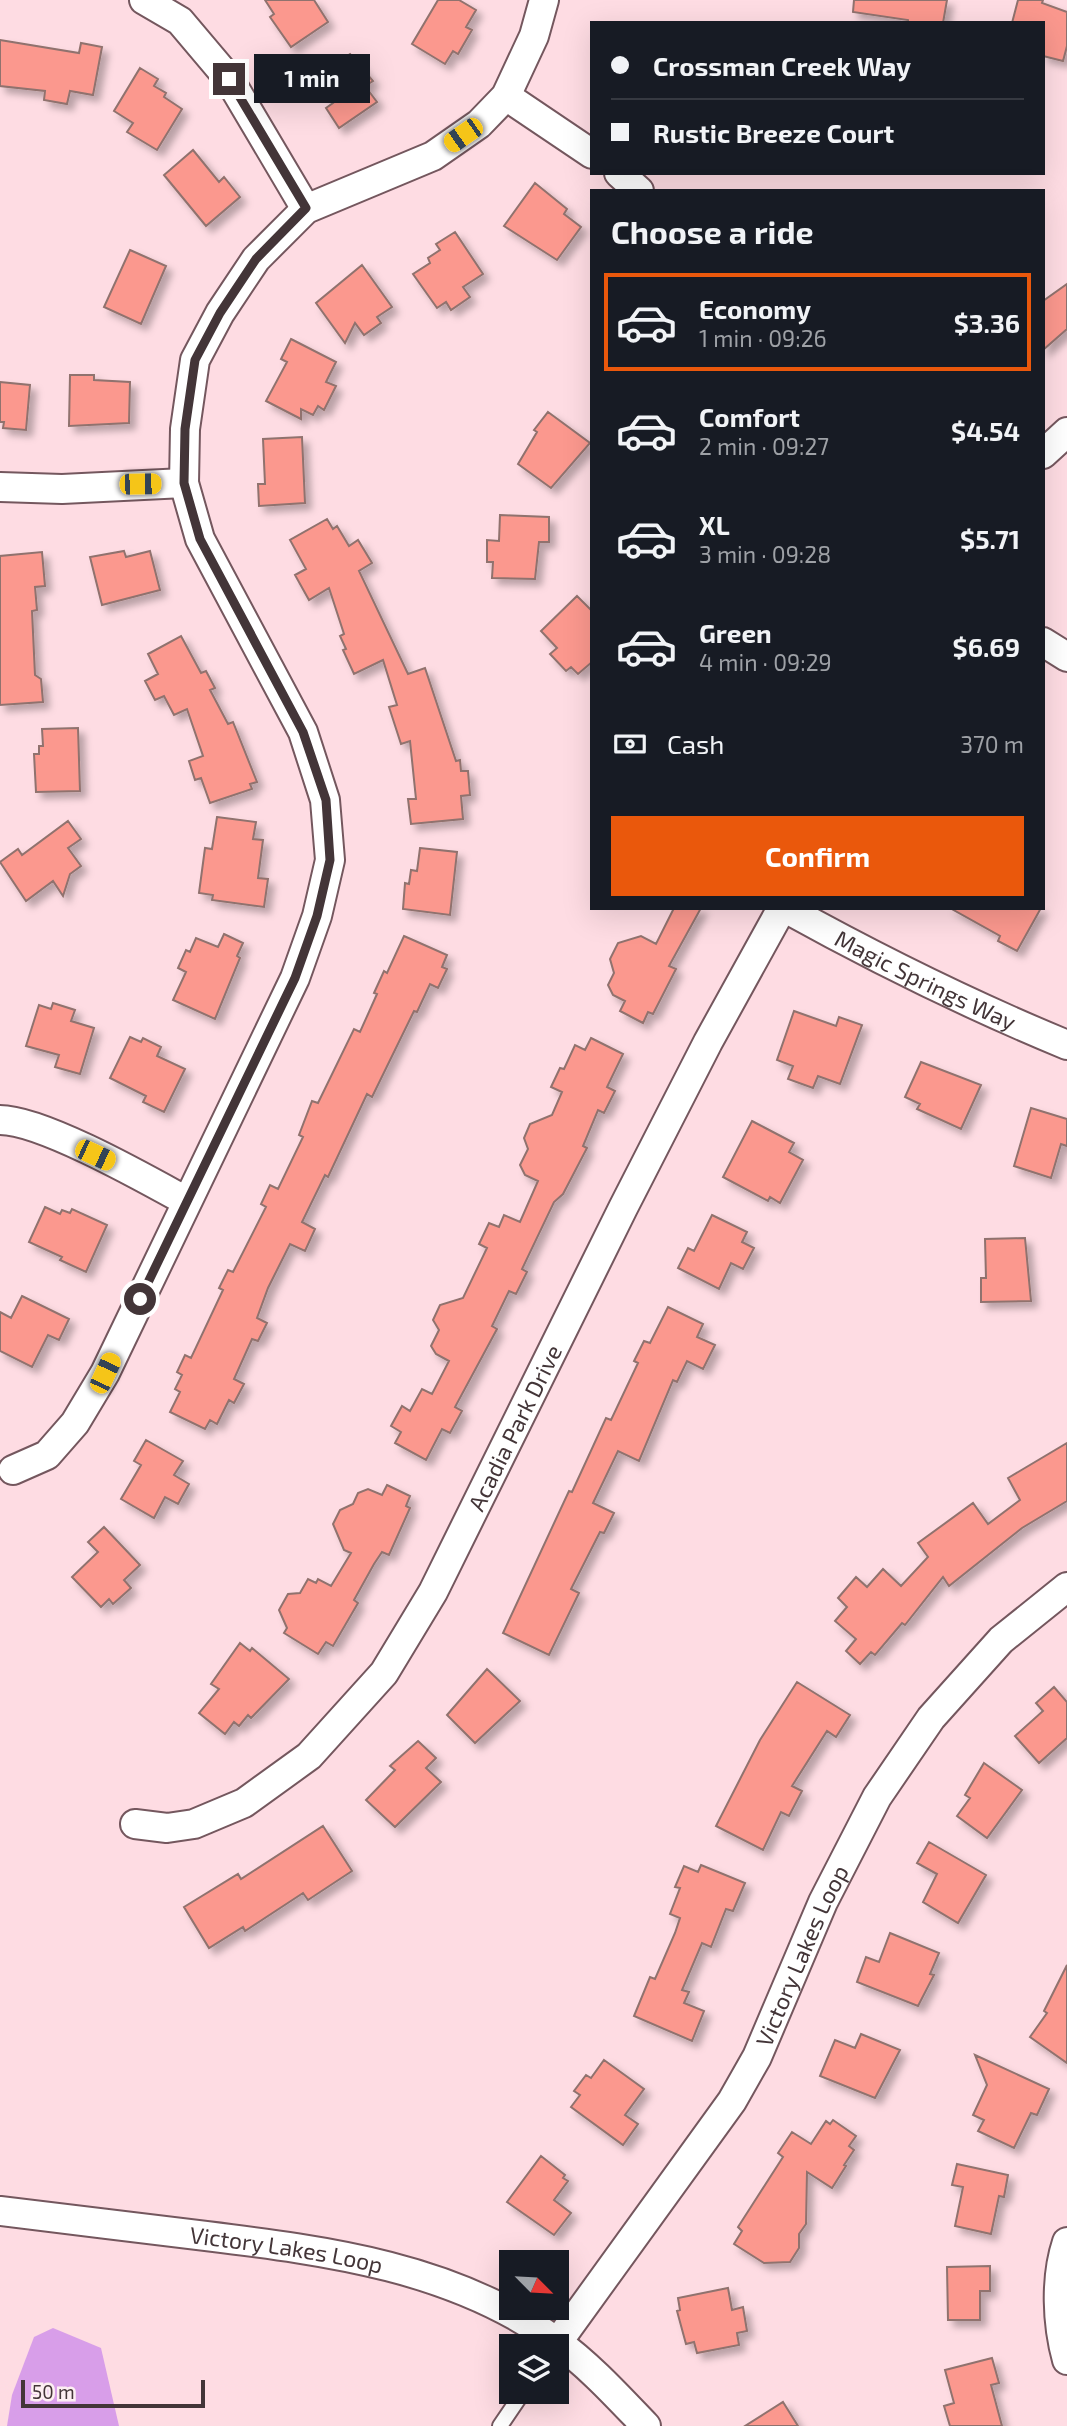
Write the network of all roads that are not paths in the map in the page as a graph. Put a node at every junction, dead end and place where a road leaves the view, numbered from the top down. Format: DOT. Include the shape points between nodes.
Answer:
graph roads {
  1 [pos="145,0"];
  2 [pos="544,0"];
  3 [pos="506,96"];
  4 [pos="590,153"];
  5 [pos="621,175"];
  6 [pos="637,189"];
  7 [pos="306,208"];
  8 [pos="1067,432"];
  9 [pos="1045,452"];
  10 [pos="184,483"];
  11 [pos="0,487"];
  12 [pos="1045,643"];
  13 [pos="1067,657"];
  14 [pos="783,910"];
  15 [pos="788,910"];
  16 [pos="1067,1045"];
  17 [pos="0,1120"];
  18 [pos="186,1201"];
  19 [pos="13,1470"];
  20 [pos="1067,1587"];
  21 [pos="135,1824"];
  22 [pos="0,2211"];
  23 [pos="1067,2242"];
  24 [pos="538,2334"];
  25 [pos="564,2334"];
  26 [pos="569,2355"];
  27 [pos="1067,2360"];
  28 [pos="515,2404"];
  29 [pos="500,2426"];
  30 [pos="646,2426"];
  1 -- 7 [label="street" via="180,21 229,79"];
  2 -- 3 [label="street" via="534,36"];
  3 -- 4 [label="street"];
  3 -- 7 [label="street" via="479,124 433,156"];
  5 -- 6 [label="street"];
  7 -- 10 [label="street" via="256,259 195,360 185,429"];
  8 -- 9 [label="street"];
  10 -- 11 [label="street"];
  10 -- 18 [label="street" via="200,539 303,732 326,800 330,860 295,978"];
  12 -- 13 [label="street"];
  14 -- 21 [label="street, Acadia Park Drive" via="647,1161 433,1592 384,1673 309,1756 244,1803 194,1824 167,1828"];
  15 -- 16 [label="street, Magic Springs Way" via="858,949"];
  17 -- 18 [label="street" via="51,1134"];
  18 -- 19 [label="street" via="105,1373 75,1423 47,1455"];
  20 -- 25 [label="street, Victory Lakes Loop" via="1001,1640 931,1718 885,1786 823,1902 751,2068 732,2101"];
  22 -- 24 [label="street, Victory Lakes Loop" via="363,2258 474,2295"];
  23 -- 27 [label="street" via="1062,2255 1059,2331"];
  26 -- 30 [label="street, Victory Lakes Loop"];
  28 -- 29 [label="lane"];
}
